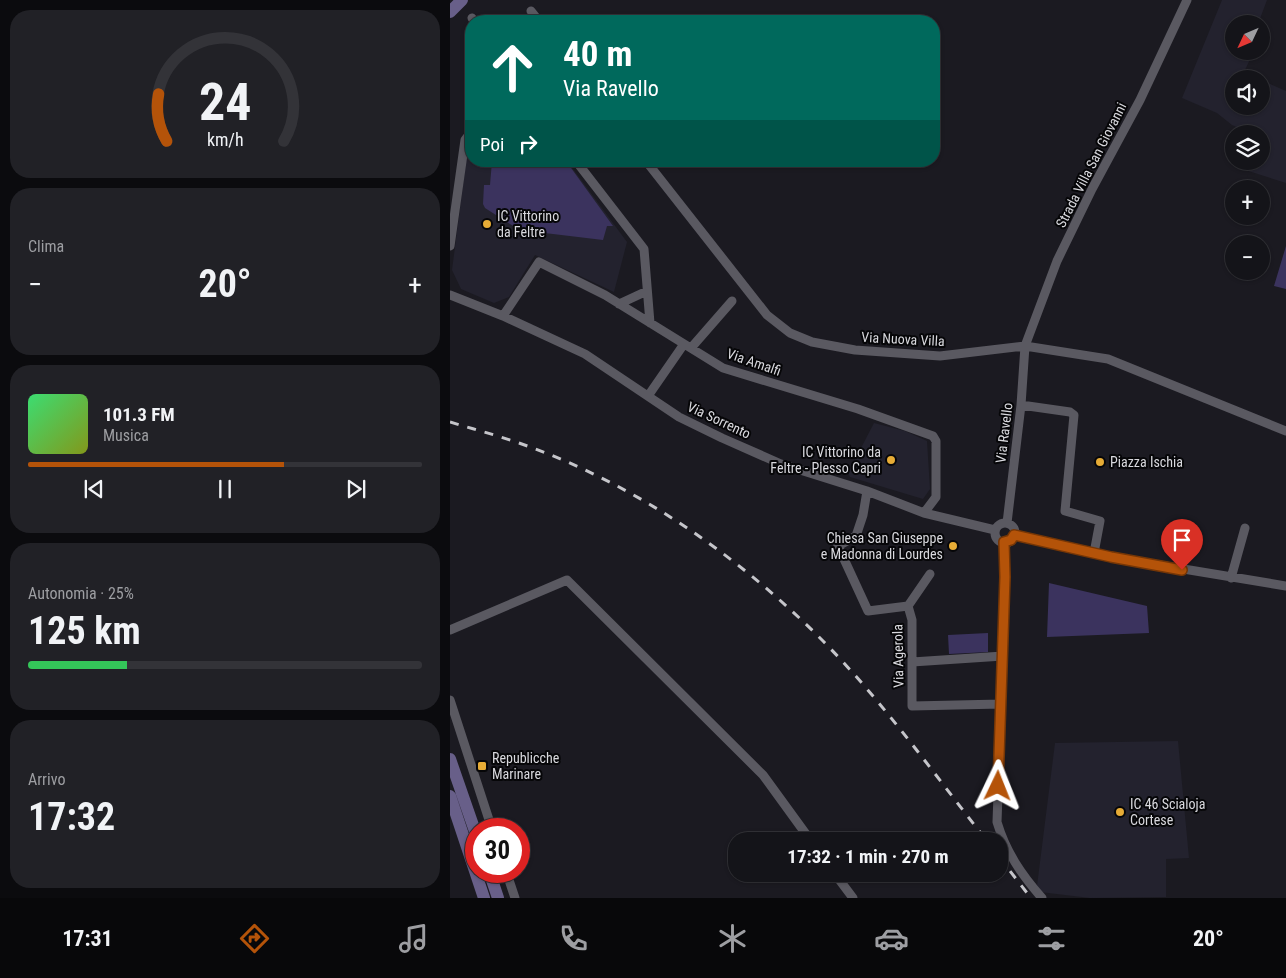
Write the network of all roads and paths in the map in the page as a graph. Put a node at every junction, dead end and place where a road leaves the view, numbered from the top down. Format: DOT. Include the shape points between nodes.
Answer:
graph roads {
  1 [pos="462,0"];
  2 [pos="1187,0"];
  3 [pos="531,11"];
  4 [pos="450,12"];
  5 [pos="534,15"];
  6 [pos="465,140"];
  7 [pos="581,167"];
  8 [pos="651,167"];
  9 [pos="450,246"];
  10 [pos="647,291"];
  11 [pos="450,295"];
  12 [pos="732,301"];
  13 [pos="619,304"];
  14 [pos="503,316"];
  15 [pos="650,324"];
  16 [pos="688,346"];
  17 [pos="1025,346"];
  18 [pos="648,396"];
  19 [pos="1021,405"];
  20 [pos="1286,431"];
  21 [pos="867,491"];
  22 [pos="924,513"];
  23 [pos="1007,523"];
  24 [pos="1245,528"];
  25 [pos="995,530"];
  26 [pos="1014,535"];
  27 [pos="1004,542"];
  28 [pos="1094,554"];
  29 [pos="930,574"];
  30 [pos="1232,578"];
  31 [pos="1286,586"];
  32 [pos="908,606"];
  33 [pos="450,630"];
  34 [pos="1003,656"];
  35 [pos="912,662"];
  36 [pos="450,700"];
  37 [pos="1001,704"];
  38 [pos="450,758"];
  39 [pos="450,796"];
  40 [pos="471,818"];
  41 [pos="488,818"];
  42 [pos="804,832"];
  43 [pos="841,882"];
  44 [pos="493,883"];
  45 [pos="510,883"];
  46 [pos="484,898"];
  47 [pos="498,898"];
  48 [pos="515,898"];
  49 [pos="853,898"];
  50 [pos="1042,898"];
  1 -- 4 [label="main road"];
  2 -- 17 [label="street, Strada Villa San Giovanni" via="1140,100 1057,261"];
  3 -- 5 [label="street"];
  6 -- 9 [label="street"];
  7 -- 10 [label="street" via="644,249"];
  8 -- 17 [label="street, Via Nuova Villa" via="762,308 790,333 812,342 855,350 940,356"];
  10 -- 13 [label="street"];
  10 -- 15 [label="street"];
  11 -- 14 [label="street, Via Sorrento"];
  12 -- 16 [label="street"];
  13 -- 14 [label="street, Via Amalfi" via="539,262"];
  13 -- 15 [label="street, Via Amalfi"];
  14 -- 18 [label="street, Via Sorrento" via="585,354"];
  15 -- 16 [label="street, Via Amalfi"];
  16 -- 18 [label="street"];
  16 -- 22 [label="street, Via Amalfi" via="737,374 858,408 933,436 936,441 936,497"];
  17 -- 19 [label="street, Via Ravello"];
  17 -- 20 [label="street, Via Nuova Villa" via="1108,359"];
  18 -- 21 [label="street, Via Sorrento" via="678,417 722,438 782,464"];
  19 -- 23 [label="street, Via Ravello"];
  19 -- 28 [label="street" via="1070,412 1074,416 1065,511 1100,521"];
  21 -- 22 [label="street, Via Sorrento"];
  21 -- 32 [label="street" via="856,536 838,546 868,611"];
  22 -- 25 [label="street, Via Sorrento"];
  23 -- 25 [label="street" via="999,524"];
  23 -- 26 [label="street" via="1013,528"];
  24 -- 30 [label="street"];
  25 -- 27 [label="street" via="996,538"];
  26 -- 27 [label="street"];
  26 -- 28 [label="street"];
  27 -- 34 [label="street"];
  28 -- 30 [label="street"];
  29 -- 32 [label="street"];
  30 -- 31 [label="street"];
  32 -- 35 [label="street, Via Agerola" via="912,620"];
  33 -- 42 [label="street" via="567,580 762,775"];
  34 -- 35 [label="street"];
  34 -- 37 [label="street"];
  35 -- 37 [label="street, Via Agerola" via="912,706"];
  36 -- 41 [label="street"];
  37 -- 50 [label="street" via="997,822 1018,870"];
  38 -- 40 [label="main road"];
  39 -- 46 [label="main road"];
  43 -- 49 [label="street"];
  44 -- 47 [label="main road"];
  45 -- 48 [label="street"];
}
